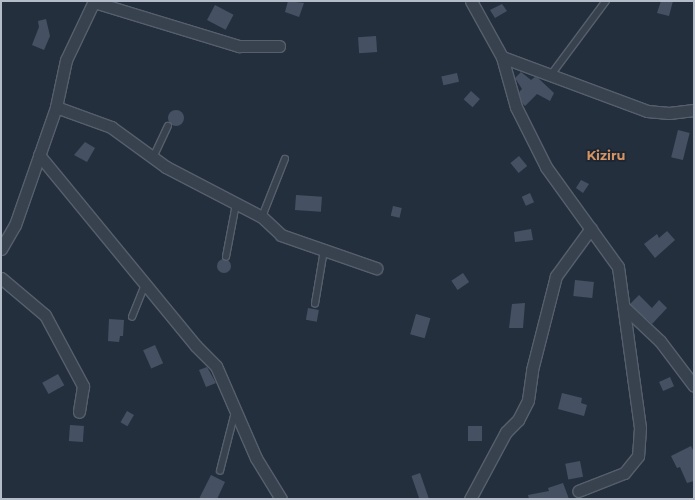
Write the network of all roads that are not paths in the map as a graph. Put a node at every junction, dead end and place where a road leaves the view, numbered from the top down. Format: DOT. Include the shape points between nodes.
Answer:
graph roads {
  1 [pos="471,1"];
  2 [pos="606,1"];
  3 [pos="94,2"];
  4 [pos="279,46"];
  5 [pos="502,57"];
  6 [pos="551,75"];
  7 [pos="56,107"];
  8 [pos="694,110"];
  9 [pos="168,126"];
  10 [pos="39,155"];
  11 [pos="153,158"];
  12 [pos="285,159"];
  13 [pos="236,204"];
  14 [pos="262,217"];
  15 [pos="591,228"];
  16 [pos="1,249"];
  17 [pos="324,250"];
  18 [pos="226,257"];
  19 [pos="376,268"];
  20 [pos="1,278"];
  21 [pos="146,284"];
  22 [pos="315,304"];
  23 [pos="625,308"];
  24 [pos="132,317"];
  25 [pos="694,386"];
  26 [pos="235,409"];
  27 [pos="79,412"];
  28 [pos="220,471"];
  29 [pos="578,491"];
  30 [pos="280,499"];
  31 [pos="470,499"];
  1 -- 5 [label="street"];
  2 -- 6 [label="lane"];
  3 -- 4 [label="street" via="239,46"];
  3 -- 7 [label="street" via="66,60"];
  5 -- 6 [label="street"];
  5 -- 15 [label="street" via="516,107 546,167"];
  6 -- 8 [label="street" via="647,111 669,114"];
  7 -- 10 [label="street"];
  7 -- 11 [label="street" via="111,127"];
  9 -- 11 [label="lane"];
  10 -- 16 [label="street" via="15,225"];
  10 -- 21 [label="street"];
  11 -- 13 [label="street"];
  12 -- 14 [label="lane"];
  13 -- 14 [label="street"];
  13 -- 18 [label="lane"];
  14 -- 17 [label="street" via="281,235"];
  15 -- 23 [label="street" via="618,267"];
  15 -- 31 [label="street" via="556,276 532,370 528,400 518,420 506,432"];
  17 -- 19 [label="street"];
  17 -- 22 [label="lane"];
  20 -- 27 [label="street" via="45,315 83,386"];
  21 -- 24 [label="lane"];
  21 -- 26 [label="street" via="196,346 216,366"];
  23 -- 25 [label="street" via="660,341"];
  23 -- 29 [label="street" via="640,428 638,456 624,473"];
  26 -- 28 [label="lane"];
  26 -- 30 [label="street" via="256,458"];
}
